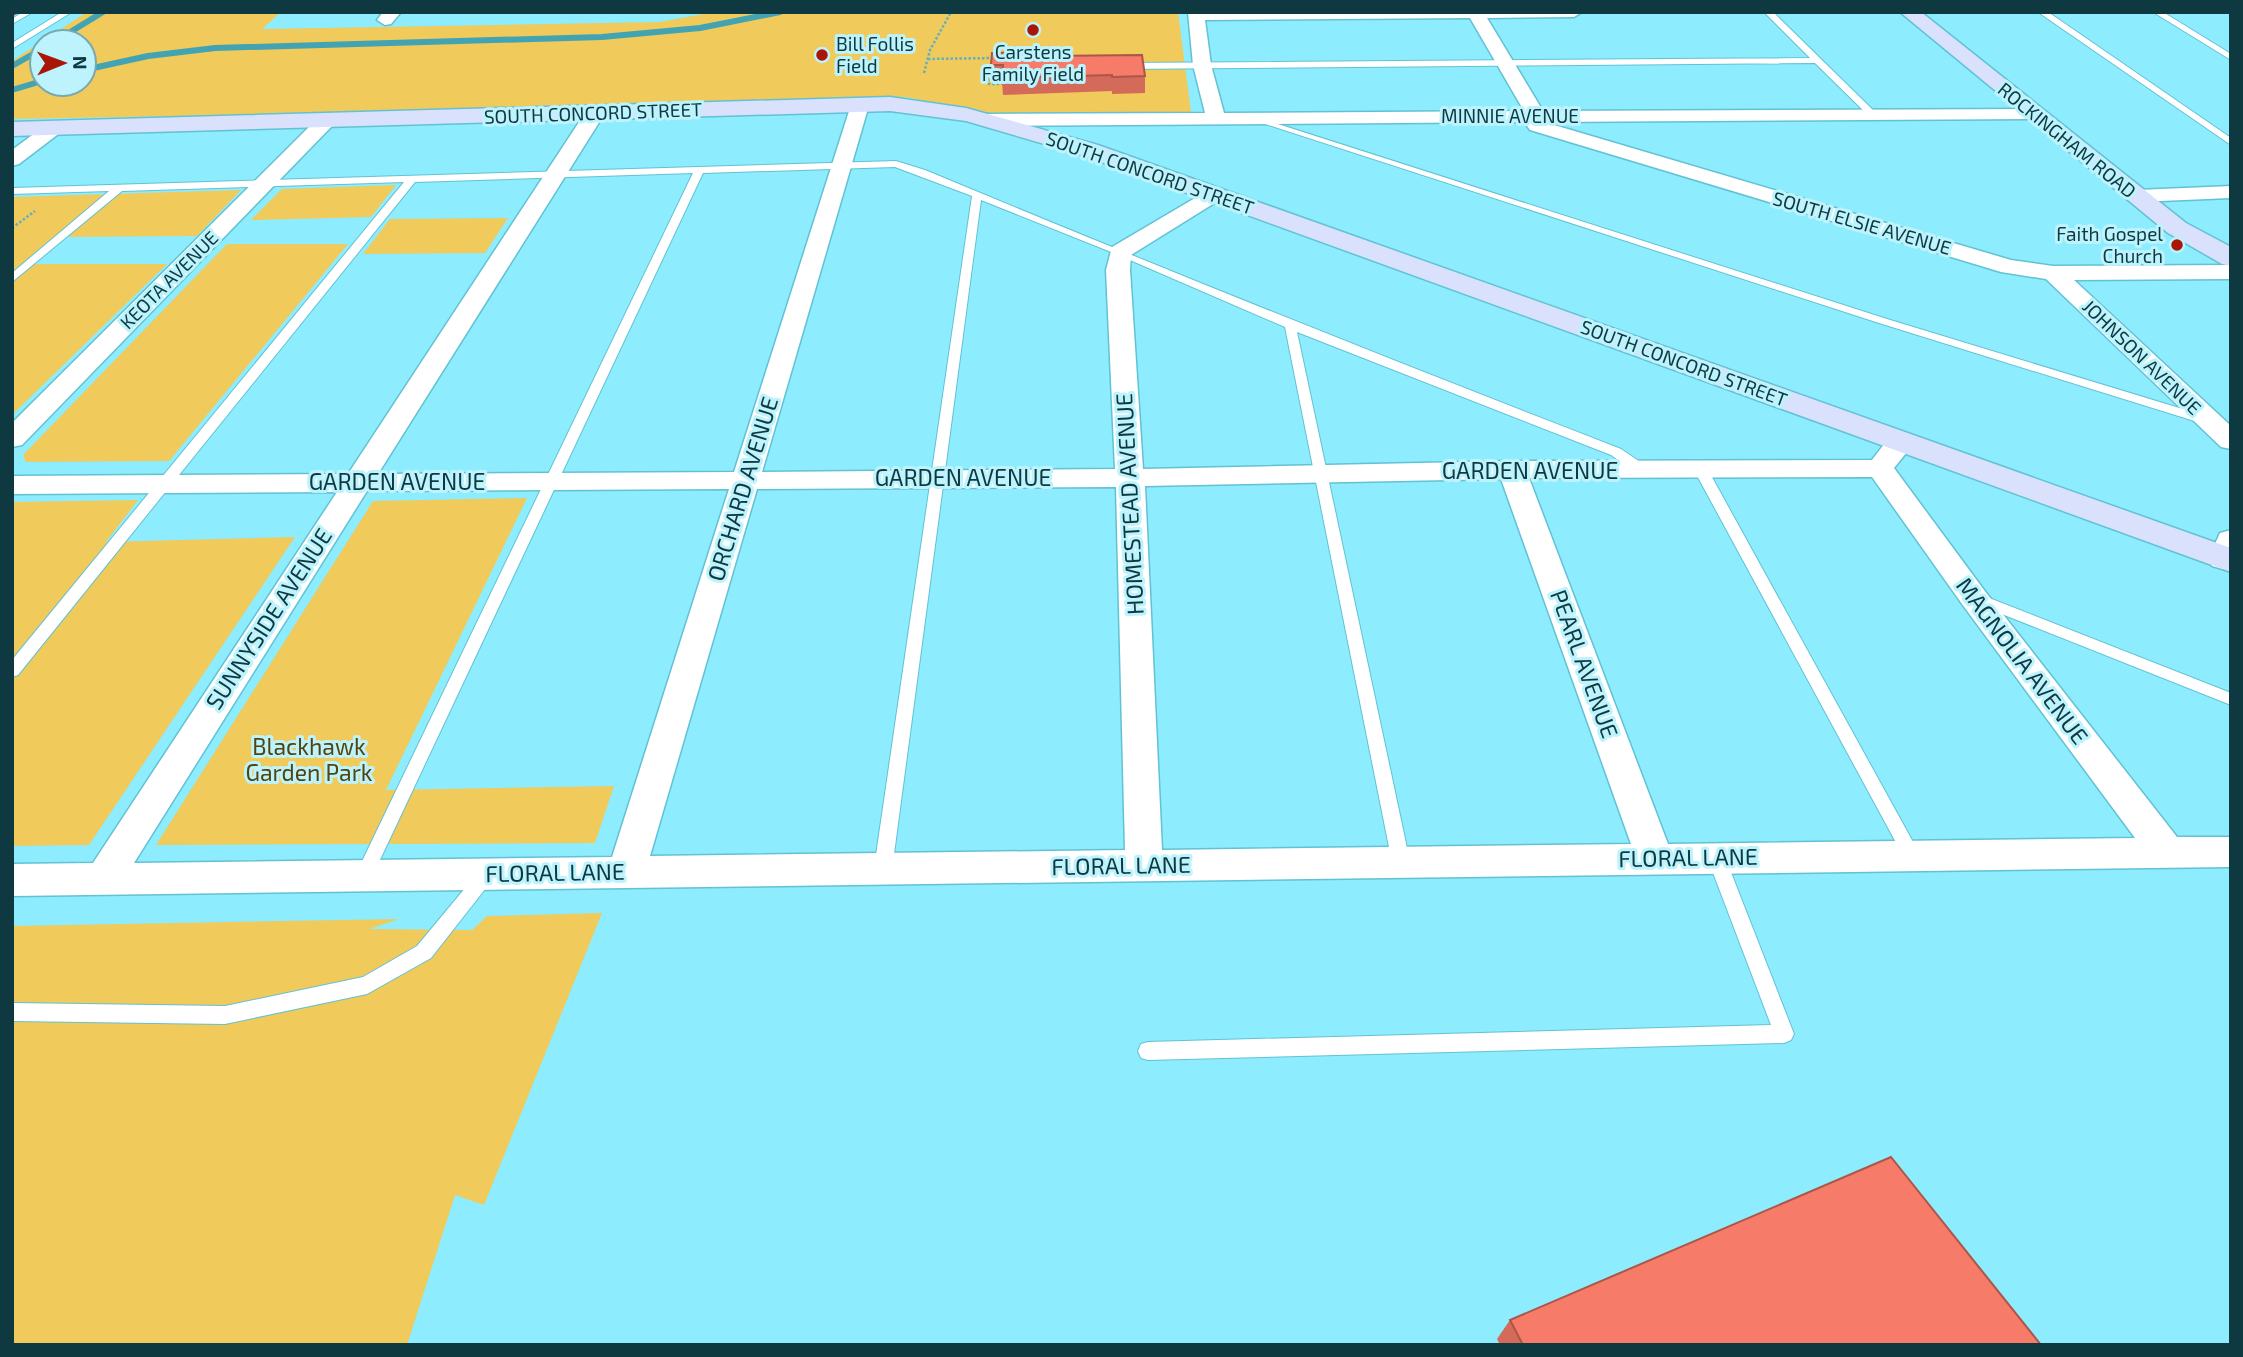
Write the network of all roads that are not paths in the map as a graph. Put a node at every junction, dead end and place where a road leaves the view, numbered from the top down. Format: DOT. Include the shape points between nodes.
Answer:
graph roads {
  1 [pos="29,12"];
  2 [pos="68,12"];
  3 [pos="1574,12"];
  4 [pos="1768,12"];
  5 [pos="1909,12"];
  6 [pos="2042,12"];
  7 [pos="2157,12"];
  8 [pos="1475,13"];
  9 [pos="1196,14"];
  10 [pos="12,22"];
  11 [pos="12,47"];
  12 [pos="2231,58"];
  13 [pos="1816,60"];
  14 [pos="1505,62"];
  15 [pos="1202,65"];
  16 [pos="1109,66"];
  17 [pos="860,105"];
  18 [pos="595,113"];
  19 [pos="2035,113"];
  20 [pos="1873,115"];
  21 [pos="1503,116"];
  22 [pos="1537,116"];
  23 [pos="1253,117"];
  24 [pos="1216,118"];
  25 [pos="985,120"];
  26 [pos="326,121"];
  27 [pos="54,128"];
  28 [pos="12,129"];
  29 [pos="2231,142"];
  30 [pos="12,160"];
  31 [pos="842,164"];
  32 [pos="700,169"];
  33 [pos="557,174"];
  34 [pos="412,179"];
  35 [pos="265,183"];
  36 [pos="120,187"];
  37 [pos="12,191"];
  38 [pos="2231,192"];
  39 [pos="977,195"];
  40 [pos="1214,195"];
  41 [pos="2137,196"];
  42 [pos="1120,251"];
  43 [pos="2231,258"];
  44 [pos="2231,272"];
  45 [pos="2053,273"];
  46 [pos="12,279"];
  47 [pos="1290,325"];
  48 [pos="2211,422"];
  49 [pos="12,439"];
  50 [pos="1902,441"];
  51 [pos="2231,441"];
  52 [pos="1880,468"];
  53 [pos="1512,470"];
  54 [pos="1701,470"];
  55 [pos="1644,471"];
  56 [pos="1323,475"];
  57 [pos="937,478"];
  58 [pos="1130,478"];
  59 [pos="746,479"];
  60 [pos="550,481"];
  61 [pos="356,482"];
  62 [pos="164,484"];
  63 [pos="12,485"];
  64 [pos="2228,553"];
  65 [pos="1973,597"];
  66 [pos="12,671"];
  67 [pos="2231,699"];
  68 [pos="2231,852"];
  69 [pos="2167,853"];
  70 [pos="1912,856"];
  71 [pos="1716,857"];
  72 [pos="1655,858"];
  73 [pos="1401,862"];
  74 [pos="1144,865"];
  75 [pos="883,869"];
  76 [pos="626,872"];
  77 [pos="487,874"];
  78 [pos="364,876"];
  79 [pos="103,879"];
  80 [pos="12,880"];
  81 [pos="12,1012"];
  82 [pos="1148,1051"];
  1 -- 10 [label="lane"];
  2 -- 11 [label="lane"];
  3 -- 8 [label="street"];
  4 -- 13 [label="lane"];
  5 -- 19 [label="street, ROCKINGHAM ROAD"];
  6 -- 29 [label="lane"];
  7 -- 12 [label="lane"];
  8 -- 9 [label="street"];
  8 -- 14 [label="street"];
  9 -- 15 [label="street"];
  13 -- 14 [label="lane"];
  13 -- 20 [label="lane"];
  14 -- 15 [label="lane"];
  14 -- 22 [label="street"];
  15 -- 16 [label="lane"];
  15 -- 24 [label="street"];
  17 -- 18 [label="street, SOUTH CONCORD STREET"];
  17 -- 25 [label="street, SOUTH CONCORD STREET" via="922,106"];
  17 -- 31 [label="street, ORCHARD AVENUE"];
  18 -- 26 [label="street, SOUTH CONCORD STREET"];
  18 -- 33 [label="street, SUNNYSIDE AVENUE"];
  19 -- 20 [label="street, MINNIE AVENUE"];
  19 -- 41 [label="street, ROCKINGHAM ROAD"];
  20 -- 22 [label="street, MINNIE AVENUE"];
  21 -- 22 [label="street, MINNIE AVENUE"];
  21 -- 23 [label="street, MINNIE AVENUE"];
  21 -- 45 [label="street, SOUTH ELSIE AVENUE" via="2009,267"];
  23 -- 24 [label="street, MINNIE AVENUE"];
  23 -- 48 [label="lane"];
  24 -- 25 [label="street, MINNIE AVENUE"];
  25 -- 40 [label="street, SOUTH CONCORD STREET" via="1081,147"];
  26 -- 27 [label="street, SOUTH CONCORD STREET"];
  26 -- 35 [label="street, KEOTA AVENUE"];
  27 -- 28 [label="street, SOUTH CONCORD STREET"];
  27 -- 30 [label="street"];
  31 -- 32 [label="lane"];
  31 -- 39 [label="lane" via="896,164"];
  31 -- 59 [label="street, ORCHARD AVENUE"];
  32 -- 33 [label="lane"];
  32 -- 60 [label="lane"];
  33 -- 34 [label="lane"];
  33 -- 61 [label="street, SUNNYSIDE AVENUE"];
  34 -- 35 [label="lane"];
  34 -- 62 [label="lane"];
  35 -- 36 [label="lane"];
  35 -- 49 [label="street, KEOTA AVENUE"];
  36 -- 37 [label="lane"];
  36 -- 46 [label="lane"];
  38 -- 41 [label="street"];
  39 -- 42 [label="lane"];
  39 -- 57 [label="lane"];
  40 -- 42 [label="street"];
  40 -- 50 [label="street, SOUTH CONCORD STREET"];
  41 -- 43 [label="street, ROCKINGHAM ROAD" via="2198,242"];
  42 -- 47 [label="lane"];
  42 -- 58 [label="street, HOMESTEAD AVENUE"];
  44 -- 45 [label="street, SOUTH ELSIE AVENUE"];
  45 -- 48 [label="street, JOHNSON AVENUE"];
  47 -- 55 [label="lane" via="1616,452"];
  47 -- 56 [label="lane"];
  48 -- 51 [label="street, JOHNSON AVENUE"];
  50 -- 52 [label="street"];
  50 -- 64 [label="street, SOUTH CONCORD STREET"];
  52 -- 54 [label="street, GARDEN AVENUE"];
  52 -- 65 [label="street, MAGNOLIA AVENUE"];
  53 -- 55 [label="street, GARDEN AVENUE"];
  53 -- 56 [label="street, GARDEN AVENUE"];
  53 -- 72 [label="street, PEARL AVENUE"];
  54 -- 55 [label="street, GARDEN AVENUE"];
  54 -- 70 [label="lane"];
  56 -- 58 [label="street, GARDEN AVENUE"];
  56 -- 73 [label="lane"];
  57 -- 58 [label="street, GARDEN AVENUE"];
  57 -- 59 [label="street, GARDEN AVENUE"];
  57 -- 75 [label="lane"];
  58 -- 74 [label="street, HOMESTEAD AVENUE"];
  59 -- 60 [label="street, GARDEN AVENUE"];
  59 -- 76 [label="street, ORCHARD AVENUE"];
  60 -- 61 [label="street, GARDEN AVENUE"];
  60 -- 78 [label="lane"];
  61 -- 62 [label="street, GARDEN AVENUE"];
  61 -- 79 [label="street, SUNNYSIDE AVENUE"];
  62 -- 63 [label="street, GARDEN AVENUE"];
  62 -- 66 [label="lane"];
  65 -- 67 [label="lane"];
  65 -- 69 [label="street, MAGNOLIA AVENUE"];
  68 -- 69 [label="street, FLORAL LANE"];
  69 -- 70 [label="street, FLORAL LANE"];
  70 -- 71 [label="street, FLORAL LANE"];
  71 -- 72 [label="street, FLORAL LANE"];
  71 -- 82 [label="lane" via="1784,1034"];
  72 -- 73 [label="street, FLORAL LANE"];
  73 -- 74 [label="street, FLORAL LANE"];
  74 -- 75 [label="street, FLORAL LANE"];
  75 -- 76 [label="street, FLORAL LANE"];
  76 -- 77 [label="street, FLORAL LANE"];
  77 -- 78 [label="street, FLORAL LANE"];
  77 -- 81 [label="lane" via="424,952 367,985 225,1015"];
  78 -- 79 [label="street, FLORAL LANE"];
  79 -- 80 [label="street, FLORAL LANE"];
}
